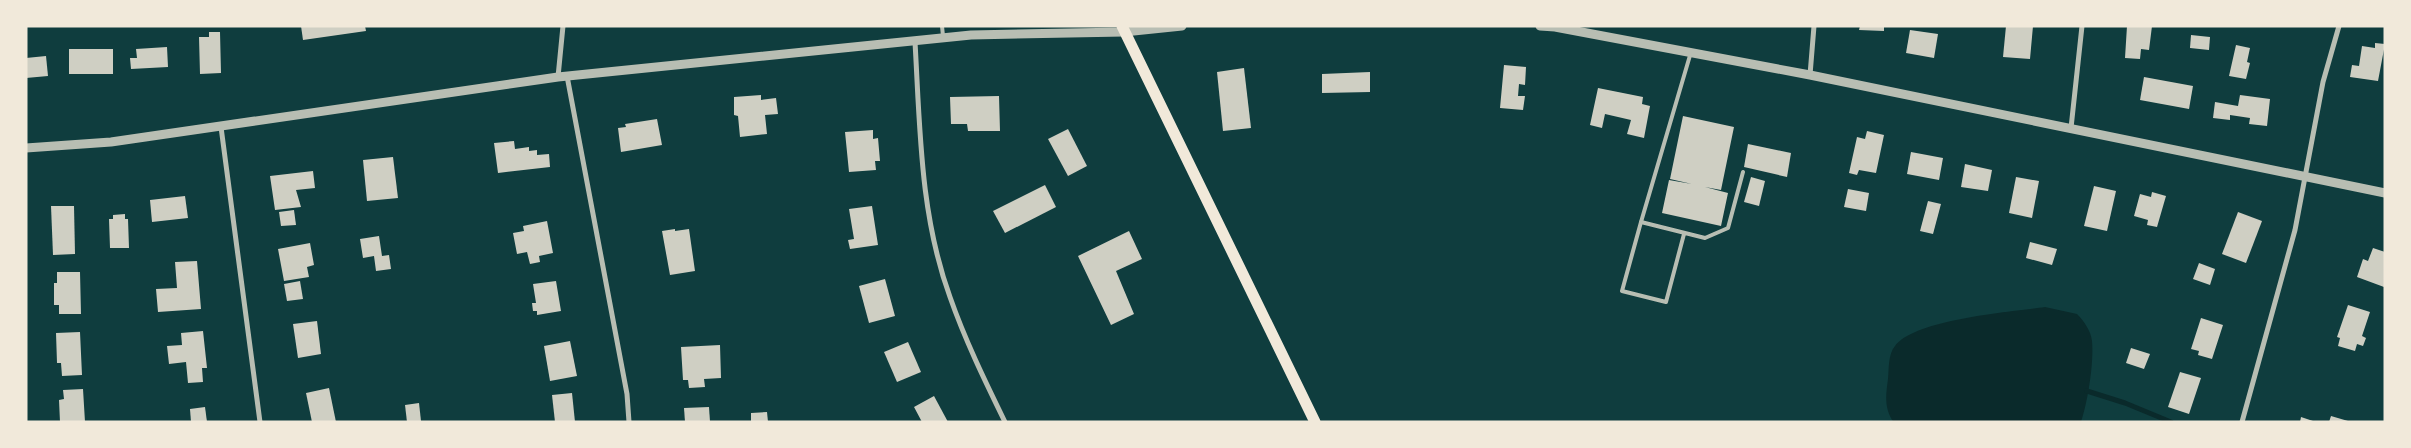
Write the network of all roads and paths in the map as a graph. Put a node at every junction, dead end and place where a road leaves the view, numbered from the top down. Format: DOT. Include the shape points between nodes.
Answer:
graph roads {
  1 [pos="563,26"];
  2 [pos="942,26"];
  3 [pos="1182,26"];
  4 [pos="1540,26"];
  5 [pos="1814,26"];
  6 [pos="2082,26"];
  7 [pos="2339,26"];
  8 [pos="1555,27"];
  9 [pos="1123,29"];
  10 [pos="944,38"];
  11 [pos="915,42"];
  12 [pos="1691,52"];
  13 [pos="1810,74"];
  14 [pos="562,76"];
  15 [pos="221,127"];
  16 [pos="2071,128"];
  17 [pos="26,148"];
  18 [pos="1743,172"];
  19 [pos="2304,176"];
  20 [pos="2385,193"];
  21 [pos="1641,222"];
  22 [pos="1684,234"];
  23 [pos="260,422"];
  24 [pos="629,422"];
  25 [pos="1005,422"];
  26 [pos="1315,422"];
  27 [pos="2242,422"];
  1 -- 14 [label="street"];
  2 -- 10 [label="lane"];
  3 -- 9 [label="street"];
  4 -- 8 [label="street"];
  5 -- 13 [label="street"];
  6 -- 16 [label="street"];
  7 -- 19 [label="street"];
  8 -- 12 [label="street"];
  9 -- 10 [label="street"];
  9 -- 26 [label="main road"];
  10 -- 11 [label="street"];
  11 -- 14 [label="street"];
  11 -- 25 [label="street" via="922,175 932,234 949,296"];
  12 -- 13 [label="street"];
  12 -- 21 [label="lane"];
  13 -- 16 [label="street"];
  14 -- 15 [label="street"];
  14 -- 24 [label="street" via="625,384"];
  15 -- 17 [label="street" via="111,142"];
  15 -- 23 [label="street"];
  16 -- 19 [label="street"];
  18 -- 22 [label="lane" via="1728,228 1705,238"];
  19 -- 20 [label="street"];
  19 -- 27 [label="street" via="2294,230"];
  21 -- 22 [label="lane"];
  21 -- 22 [label="lane" via="1622,291 1666,302"];
}
